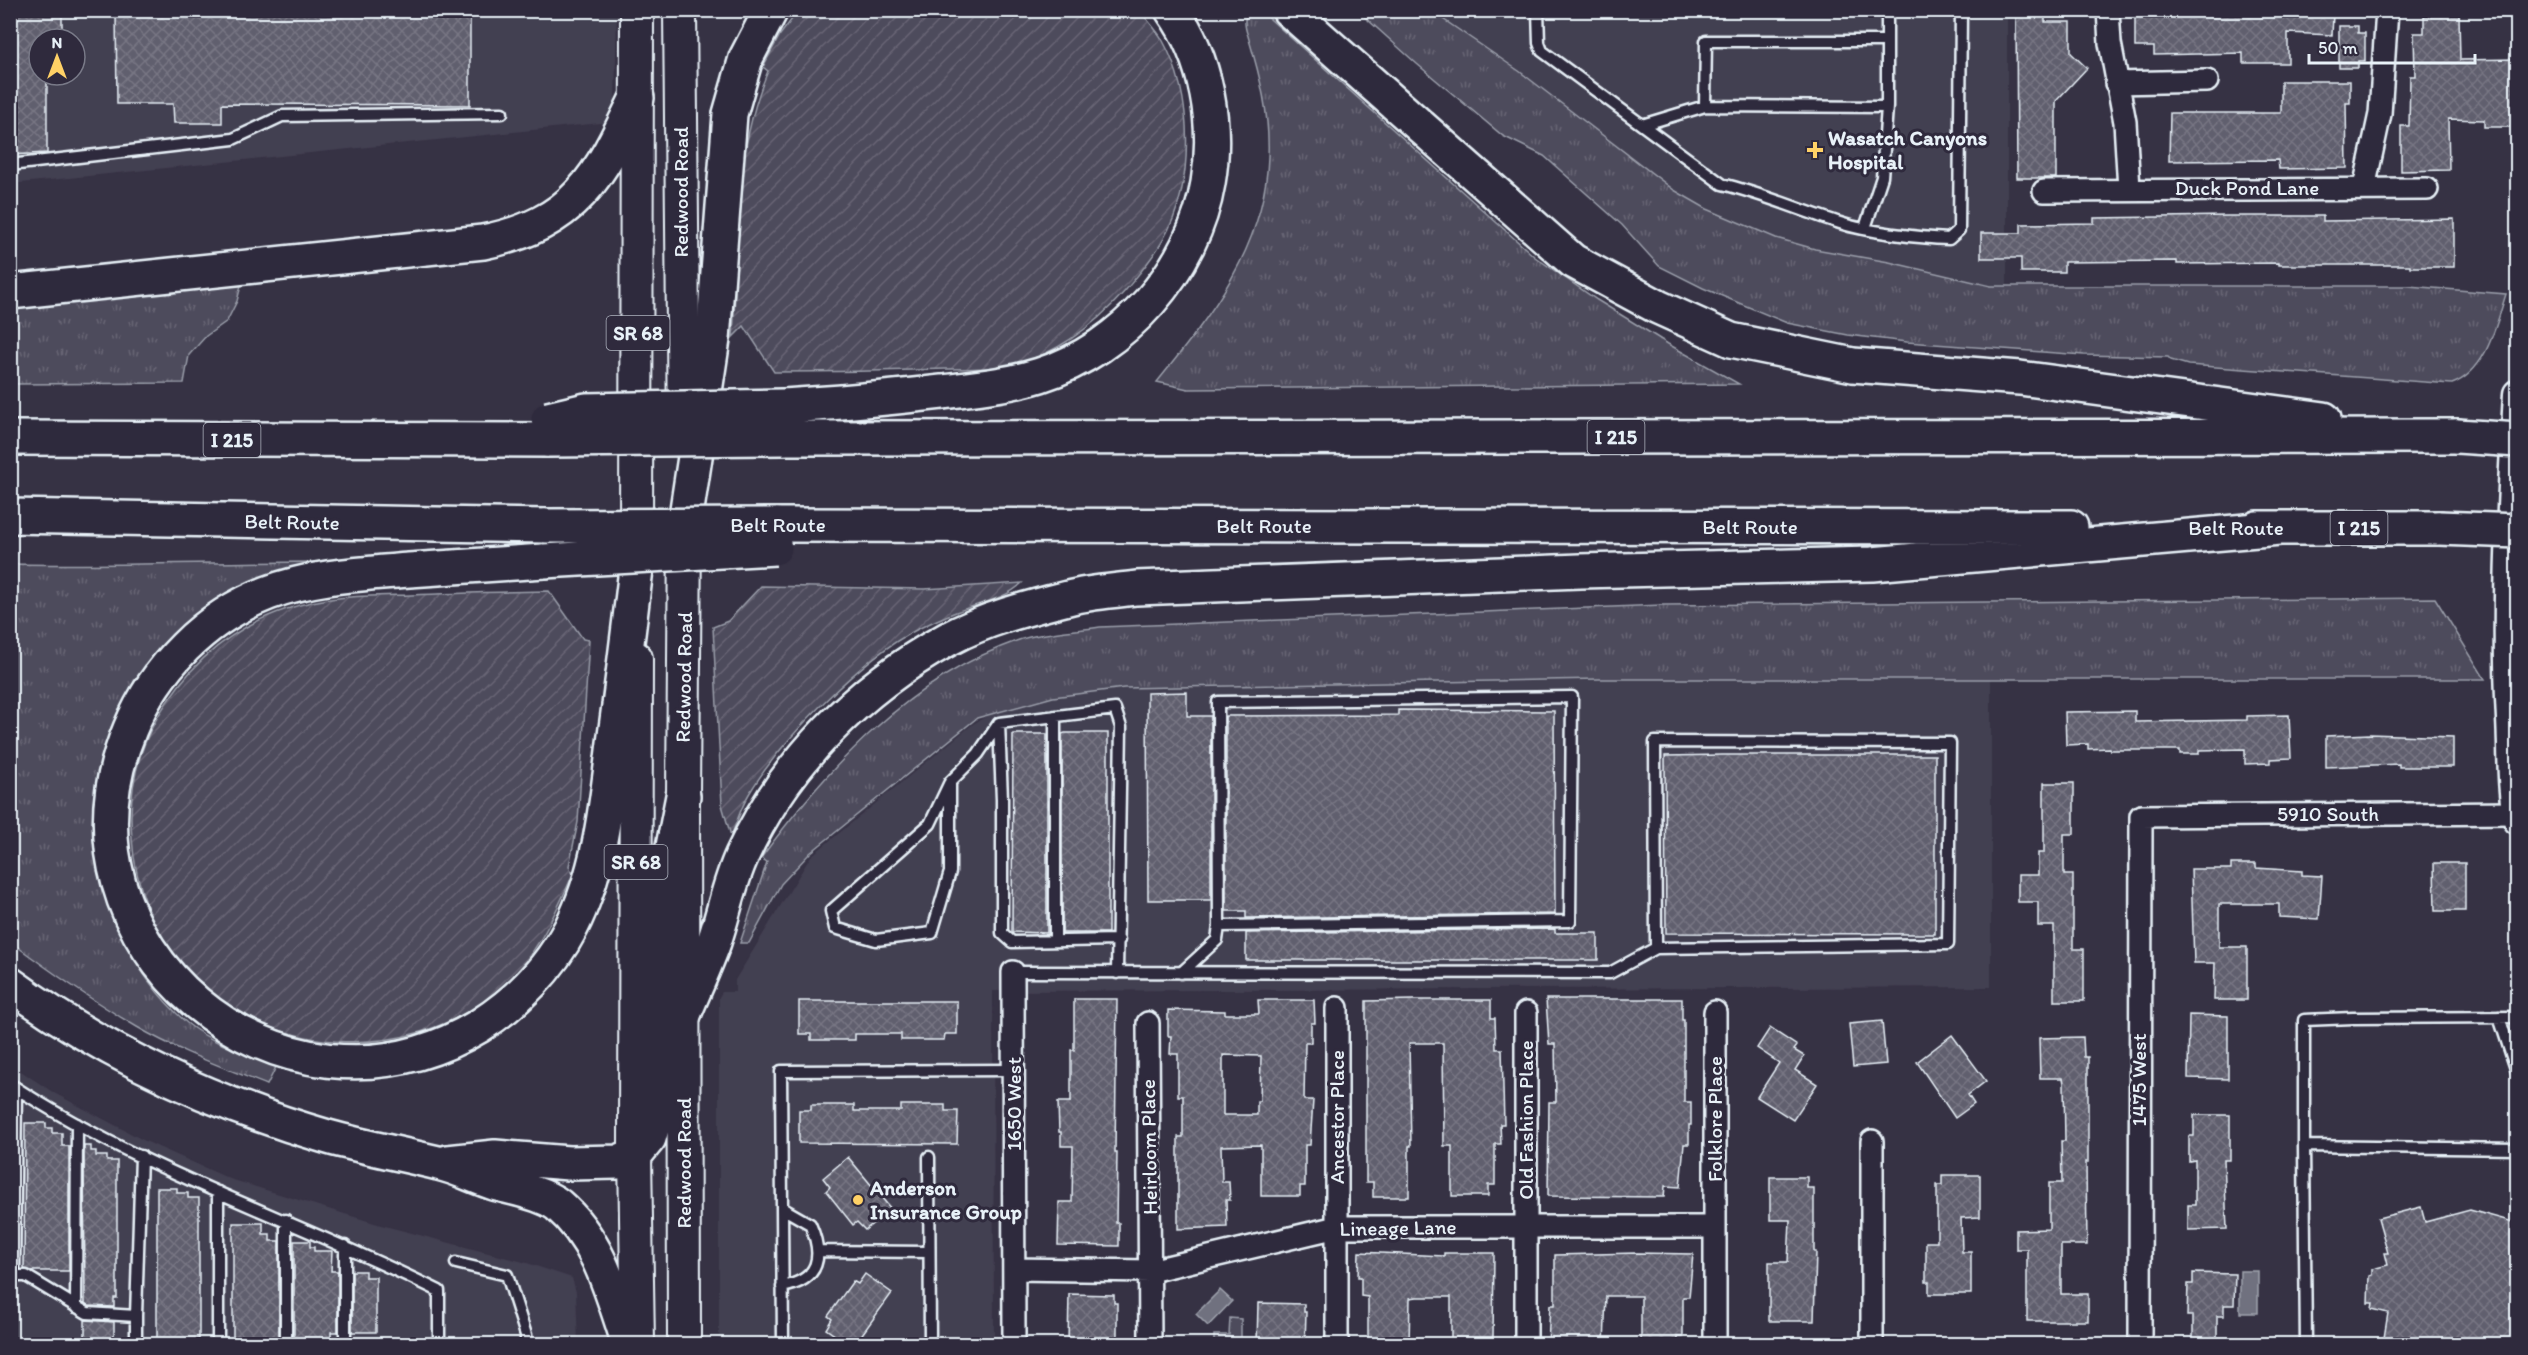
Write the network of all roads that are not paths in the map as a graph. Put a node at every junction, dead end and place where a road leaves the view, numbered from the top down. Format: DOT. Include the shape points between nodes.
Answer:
graph roads {
  1 [pos="637,10"];
  2 [pos="681,10"];
  3 [pos="771,10"];
  4 [pos="1172,10"];
  5 [pos="1289,10"];
  6 [pos="1538,10"];
  7 [pos="1887,10"];
  8 [pos="1961,10"];
  9 [pos="2108,10"];
  10 [pos="2387,10"];
  11 [pos="1887,41"];
  12 [pos="2207,81"];
  13 [pos="2116,82"];
  14 [pos="637,98"];
  15 [pos="1705,106"];
  16 [pos="1887,106"];
  17 [pos="502,113"];
  18 [pos="1642,125"];
  19 [pos="10,165"];
  20 [pos="2364,188"];
  21 [pos="2129,189"];
  22 [pos="2427,189"];
  23 [pos="2044,191"];
  24 [pos="1865,228"];
  25 [pos="10,292"];
  26 [pos="2517,394"];
  27 [pos="548,429"];
  28 [pos="2454,436"];
  29 [pos="10,438"];
  30 [pos="2517,440"];
  31 [pos="10,516"];
  32 [pos="686,516"];
  33 [pos="2280,528"];
  34 [pos="2517,531"];
  35 [pos="775,537"];
  36 [pos="636,569"];
  37 [pos="1055,716"];
  38 [pos="2514,720"];
  39 [pos="999,723"];
  40 [pos="950,782"];
  41 [pos="683,796"];
  42 [pos="2141,816"];
  43 [pos="2517,816"];
  44 [pos="1219,926"];
  45 [pos="1119,940"];
  46 [pos="1055,941"];
  47 [pos="1656,948"];
  48 [pos="1014,972"];
  49 [pos="1118,973"];
  50 [pos="1181,973"];
  51 [pos="10,984"];
  52 [pos="1337,1008"];
  53 [pos="1715,1012"];
  54 [pos="1526,1013"];
  55 [pos="683,1017"];
  56 [pos="2499,1017"];
  57 [pos="2517,1017"];
  58 [pos="1148,1023"];
  59 [pos="1014,1070"];
  60 [pos="2517,1075"];
  61 [pos="13,1086"];
  62 [pos="77,1124"];
  63 [pos="1872,1141"];
  64 [pos="2304,1146"];
  65 [pos="2517,1149"];
  66 [pos="635,1155"];
  67 [pos="141,1156"];
  68 [pos="929,1157"];
  69 [pos="441,1163"];
  70 [pos="218,1192"];
  71 [pos="782,1208"];
  72 [pos="286,1220"];
  73 [pos="1526,1226"];
  74 [pos="1337,1227"];
  75 [pos="1715,1227"];
  76 [pos="345,1246"];
  77 [pos="818,1251"];
  78 [pos="929,1252"];
  79 [pos="456,1263"];
  80 [pos="1014,1269"];
  81 [pos="1150,1271"];
  82 [pos="12,1276"];
  83 [pos="782,1287"];
  84 [pos="76,1307"];
  85 [pos="136,1316"];
  86 [pos="930,1343"];
  87 [pos="136,1344"];
  88 [pos="218,1344"];
  89 [pos="286,1344"];
  90 [pos="345,1344"];
  91 [pos="439,1344"];
  92 [pos="526,1344"];
  93 [pos="629,1344"];
  94 [pos="638,1344"];
  95 [pos="684,1344"];
  96 [pos="783,1344"];
  97 [pos="1014,1344"];
  98 [pos="1150,1344"];
  99 [pos="1337,1344"];
  100 [pos="1526,1344"];
  101 [pos="1715,1344"];
  102 [pos="1872,1344"];
  103 [pos="2140,1344"];
  104 [pos="2306,1344"];
  1 -- 14 [label="main road, Redwood Road / SR 68"];
  2 -- 32 [label="main road, Redwood Road / SR 68"];
  3 -- 32 [label="highway" via="746,58 730,114 713,339"];
  4 -- 27 [label="highway, bridge" via="1202,74 1210,106 1213,138 1206,200 1181,262 1161,289 1134,318 1079,359 1041,375 1002,385 784,406 586,410"];
  5 -- 28 [label="highway" via="1573,261 1658,307 1731,340 1853,365 2020,378"];
  6 -- 18 [label="lane" via="1542,51"];
  7 -- 11 [label="lane"];
  8 -- 24 [label="lane" via="1959,230 1949,238 1932,238"];
  9 -- 13 [label="street"];
  10 -- 20 [label="street" via="2380,114"];
  11 -- 15 [label="lane" via="1706,41"];
  11 -- 16 [label="lane"];
  12 -- 13 [label="street"];
  13 -- 21 [label="street" via="2125,122"];
  14 -- 25 [label="highway" via="615,144 586,187 541,225 525,232 483,242"];
  14 -- 36 [label="main road, Redwood Road / SR 68"];
  15 -- 16 [label="lane"];
  15 -- 18 [label="lane"];
  16 -- 24 [label="lane" via="1882,177"];
  17 -- 19 [label="lane" via="282,116 233,139"];
  18 -- 24 [label="lane" via="1722,184"];
  20 -- 21 [label="street, Duck Pond Lane"];
  20 -- 22 [label="street, Duck Pond Lane"];
  21 -- 23 [label="street, Duck Pond Lane"];
  26 -- 38 [label="street" via="2509,601"];
  27 -- 28 [label="highway, I 215, bridge" via="783,438"];
  27 -- 29 [label="highway, I 215" via="453,440"];
  28 -- 30 [label="highway, I 215, bridge"];
  31 -- 35 [label="highway, Belt Route / I 215, bridge" via="546,526"];
  32 -- 41 [label="main road, Redwood Road / SR 68"];
  33 -- 34 [label="highway, Belt Route / I 215, bridge"];
  33 -- 35 [label="highway, Belt Route / I 215" via="1000,526"];
  33 -- 55 [label="highway" via="1872,564 1136,588 1071,597 1030,608 950,639 908,665 852,706 795,766 742,854 714,942"];
  35 -- 36 [label="highway, bridge" via="544,561 362,574 298,584 269,593 213,622 171,661 137,711 116,770 110,829 121,888 149,949 180,988 211,1015 284,1053 313,1060 371,1062 420,1052 465,1034 528,987 570,930 589,885 607,801"];
  36 -- 66 [label="main road, Redwood Road / SR 68"];
  37 -- 39 [label="lane"];
  37 -- 45 [label="lane" via="1115,709 1121,728"];
  37 -- 46 [label="lane"];
  38 -- 43 [label="street"];
  39 -- 40 [label="lane" via="978,754"];
  39 -- 46 [label="lane" via="1002,933 1012,942"];
  40 -- 40 [label="lane" via="930,824 831,911 835,928 876,940 932,933 950,872"];
  41 -- 55 [label="main road, Redwood Road / SR 68"];
  41 -- 66 [label="highway" via="667,877 662,1096 649,1138"];
  42 -- 43 [label="street, 5910 South"];
  42 -- 103 [label="street, 1475 West"];
  44 -- 44 [label="lane" via="1218,702 1572,697 1570,921"];
  44 -- 50 [label="lane" via="1217,940"];
  45 -- 46 [label="lane"];
  45 -- 49 [label="lane"];
  47 -- 47 [label="lane" via="1655,742 1950,743 1948,944"];
  47 -- 50 [label="lane" via="1610,973"];
  48 -- 49 [label="lane"];
  48 -- 59 [label="street, 1650 West"];
  49 -- 50 [label="lane"];
  51 -- 69 [label="highway" via="96,1041 139,1065 194,1088 326,1136"];
  52 -- 74 [label="street, Ancestor Place"];
  53 -- 75 [label="street, Folklore Place"];
  54 -- 73 [label="street, Old Fashion Place"];
  55 -- 95 [label="main road, Redwood Road / SR 68"];
  56 -- 57 [label="lane"];
  56 -- 60 [label="lane"];
  56 -- 64 [label="lane" via="2304,1020"];
  58 -- 81 [label="street, Heirloom Place"];
  59 -- 71 [label="lane" via="781,1071"];
  59 -- 80 [label="street, 1650 West"];
  61 -- 62 [label="lane"];
  61 -- 82 [label="lane"];
  62 -- 67 [label="lane"];
  62 -- 84 [label="lane"];
  63 -- 102 [label="street"];
  64 -- 65 [label="lane"];
  64 -- 104 [label="lane"];
  66 -- 69 [label="highway" via="601,1163 495,1157"];
  66 -- 94 [label="main road, Redwood Road / SR 68"];
  67 -- 70 [label="lane"];
  67 -- 85 [label="lane"];
  68 -- 78 [label="lane"];
  69 -- 93 [label="highway" via="555,1203 571,1218 595,1249"];
  70 -- 72 [label="lane"];
  70 -- 88 [label="lane"];
  71 -- 77 [label="lane" via="810,1224"];
  71 -- 83 [label="lane"];
  72 -- 76 [label="lane"];
  72 -- 89 [label="lane"];
  73 -- 74 [label="street, Lineage Lane"];
  73 -- 75 [label="street, Lineage Lane"];
  73 -- 100 [label="street, Old Fashion Place"];
  74 -- 81 [label="street, Lineage Lane"];
  74 -- 99 [label="street, Ancestor Place"];
  75 -- 101 [label="street, Folklore Place"];
  76 -- 90 [label="lane"];
  76 -- 91 [label="lane" via="439,1292"];
  77 -- 78 [label="lane"];
  77 -- 83 [label="lane" via="811,1275 798,1284"];
  78 -- 86 [label="lane"];
  79 -- 92 [label="lane" via="507,1275"];
  80 -- 81 [label="street, Lineage Lane"];
  80 -- 97 [label="street, 1650 West"];
  81 -- 98 [label="street, Heirloom Place"];
  82 -- 84 [label="lane" via="26,1276"];
  83 -- 96 [label="lane"];
  84 -- 85 [label="lane" via="87,1313"];
  85 -- 87 [label="lane"];
}
